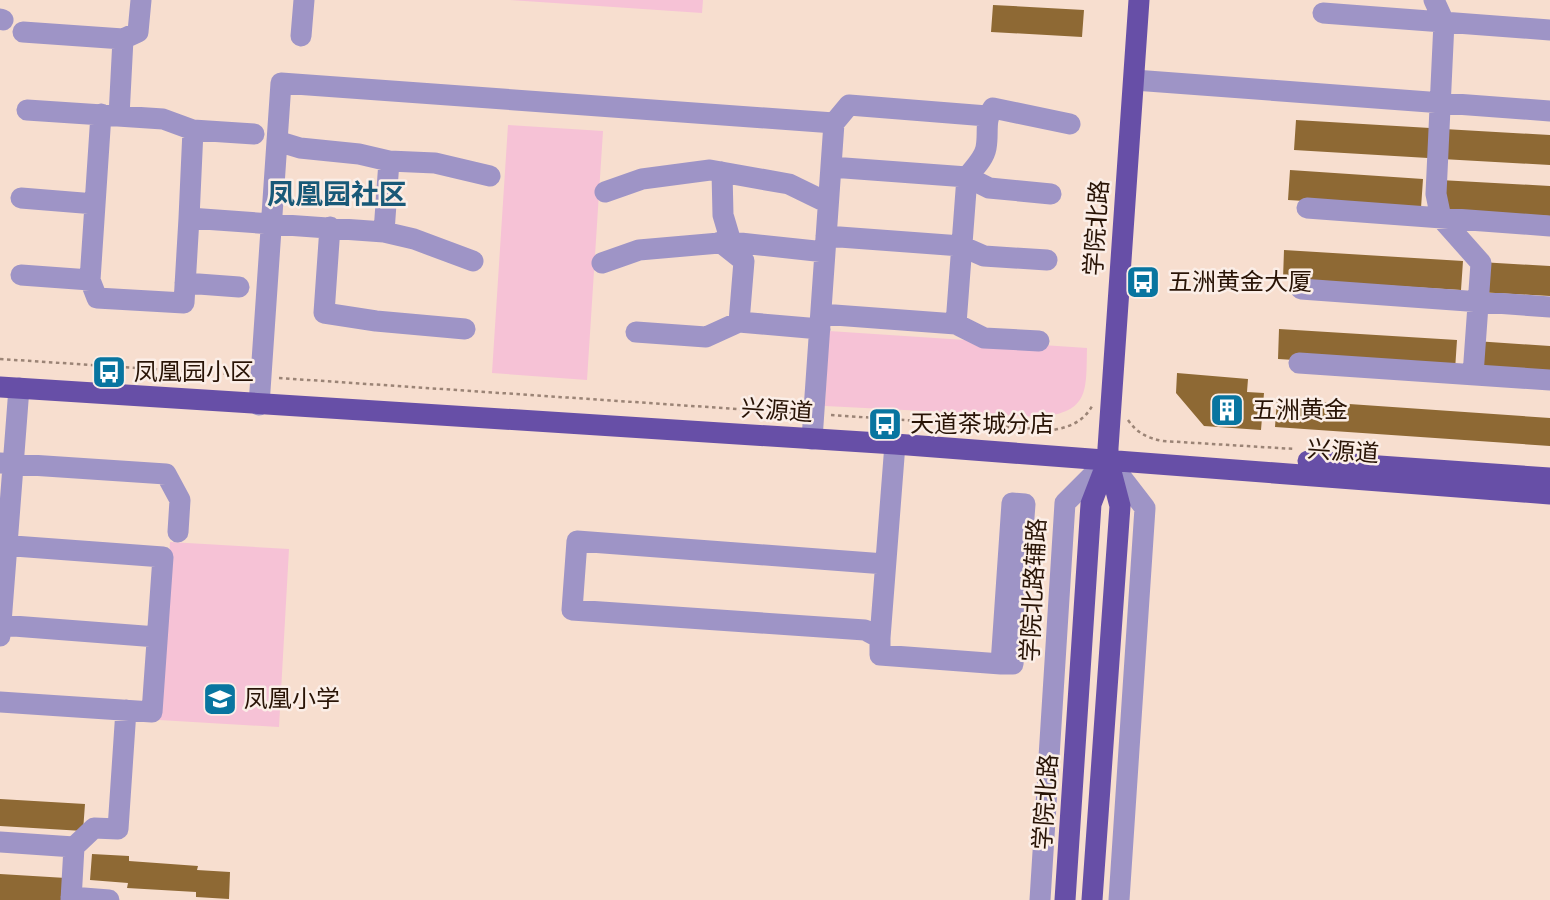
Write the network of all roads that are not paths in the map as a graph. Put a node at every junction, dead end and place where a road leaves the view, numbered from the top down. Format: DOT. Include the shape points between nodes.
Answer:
graph roads {
  1 [pos="141,0"];
  2 [pos="304,0"];
  3 [pos="1139,0"];
  4 [pos="1434,0"];
  5 [pos="1323,13"];
  6 [pos="1444,22"];
  7 [pos="1550,30"];
  8 [pos="23,32"];
  9 [pos="301,36"];
  10 [pos="123,39"];
  11 [pos="1134,80"];
  12 [pos="1439,103"];
  13 [pos="27,110"];
  14 [pos="1550,111"];
  15 [pos="110,115"];
  16 [pos="987,116"];
  17 [pos="834,123"];
  18 [pos="1070,124"];
  19 [pos="193,130"];
  20 [pos="254,134"];
  21 [pos="277,141"];
  22 [pos="389,161"];
  23 [pos="831,167"];
  24 [pos="722,172"];
  25 [pos="490,176"];
  26 [pos="967,177"];
  27 [pos="605,192"];
  28 [pos="1051,194"];
  29 [pos="21,198"];
  30 [pos="828,203"];
  31 [pos="94,204"];
  32 [pos="1307,208"];
  33 [pos="189,218"];
  34 [pos="1441,218"];
  35 [pos="273,223"];
  36 [pos="1550,226"];
  37 [pos="330,227"];
  38 [pos="384,232"];
  39 [pos="726,242"];
  40 [pos="825,244"];
  41 [pos="961,246"];
  42 [pos="1047,260"];
  43 [pos="473,261"];
  44 [pos="602,263"];
  45 [pos="21,275"];
  46 [pos="90,279"];
  47 [pos="185,283"];
  48 [pos="239,287"];
  49 [pos="1301,289"];
  50 [pos="1479,302"];
  51 [pos="1550,307"];
  52 [pos="820,321"];
  53 [pos="739,322"];
  54 [pos="956,324"];
  55 [pos="465,329"];
  56 [pos="636,332"];
  57 [pos="1039,341"];
  58 [pos="1299,363"];
  59 [pos="0,374"];
  60 [pos="1473,375"];
  61 [pos="1550,380"];
  62 [pos="9,388"];
  63 [pos="260,391"];
  64 [pos="813,426"];
  65 [pos="895,444"];
  66 [pos="1108,454"];
  67 [pos="6,463"];
  68 [pos="1550,478"];
  69 [pos="1550,494"];
  70 [pos="178,532"];
  71 [pos="3,546"];
  72 [pos="885,564"];
  73 [pos="0,625"];
  74 [pos="0,636"];
  75 [pos="157,636"];
  76 [pos="880,638"];
  77 [pos="1001,664"];
  78 [pos="0,702"];
  79 [pos="126,710"];
  80 [pos="1053,711"];
  81 [pos="1078,714"];
  82 [pos="1105,717"];
  83 [pos="1132,722"];
  84 [pos="0,842"];
  85 [pos="75,846"];
  86 [pos="71,899"];
  87 [pos="108,900"];
  88 [pos="1040,900"];
  89 [pos="1065,900"];
  90 [pos="1092,900"];
  91 [pos="1119,900"];
  1 -- 10 [label="street" via="138,32"];
  2 -- 9 [label="street"];
  3 -- 11 [label="main road, 学院北路"];
  4 -- 6 [label="street"];
  5 -- 6 [label="street"];
  6 -- 7 [label="street"];
  6 -- 12 [label="street"];
  8 -- 10 [label="street"];
  10 -- 15 [label="street"];
  11 -- 12 [label="street"];
  11 -- 66 [label="main road, 学院北路"];
  12 -- 14 [label="street"];
  12 -- 34 [label="street" via="1436,194"];
  13 -- 15 [label="street"];
  15 -- 19 [label="street" via="163,119"];
  15 -- 31 [label="street"];
  16 -- 17 [label="street" via="849,105"];
  16 -- 18 [label="street" via="993,108"];
  16 -- 26 [label="street" via="986,148"];
  17 -- 21 [label="street" via="281,83"];
  17 -- 23 [label="street"];
  19 -- 20 [label="street"];
  19 -- 33 [label="street"];
  21 -- 22 [label="street"];
  21 -- 35 [label="street"];
  22 -- 25 [label="street" via="435,163"];
  22 -- 38 [label="street"];
  23 -- 26 [label="street"];
  23 -- 30 [label="street"];
  24 -- 27 [label="street" via="642,179"];
  24 -- 30 [label="street" via="789,184"];
  24 -- 39 [label="street"];
  26 -- 28 [label="street" via="989,188"];
  26 -- 41 [label="street"];
  29 -- 31 [label="street"];
  30 -- 40 [label="street"];
  31 -- 46 [label="street"];
  32 -- 34 [label="street"];
  33 -- 35 [label="street"];
  33 -- 47 [label="street"];
  34 -- 36 [label="street"];
  34 -- 50 [label="street" via="1481,263"];
  35 -- 37 [label="street"];
  35 -- 63 [label="street"];
  37 -- 38 [label="street"];
  37 -- 55 [label="street" via="324,313"];
  38 -- 43 [label="street"];
  39 -- 40 [label="street"];
  39 -- 44 [label="street" via="639,250"];
  39 -- 53 [label="street" via="744,261"];
  40 -- 41 [label="street"];
  40 -- 52 [label="street"];
  41 -- 42 [label="street" via="984,256"];
  41 -- 54 [label="street"];
  45 -- 46 [label="street"];
  46 -- 47 [label="street" via="97,298 184,303"];
  47 -- 48 [label="street"];
  49 -- 50 [label="street"];
  50 -- 51 [label="street"];
  50 -- 60 [label="street"];
  52 -- 53 [label="street"];
  52 -- 54 [label="street"];
  52 -- 64 [label="street"];
  53 -- 56 [label="street" via="706,337"];
  54 -- 57 [label="street" via="984,338"];
  58 -- 60 [label="street"];
  59 -- 63 [label="main road, 兴源道"];
  60 -- 61 [label="street"];
  62 -- 63 [label="main road, 兴源道"];
  62 -- 67 [label="street"];
  63 -- 64 [label="main road, 兴源道"];
  64 -- 65 [label="main road, 兴源道"];
  64 -- 66 [label="main road, 兴源道"];
  65 -- 66 [label="main road, 兴源道"];
  65 -- 72 [label="street"];
  66 -- 68 [label="main road, 兴源道"];
  66 -- 69 [label="main road, 兴源道"];
  66 -- 80 [label="street, 学院北路辅路" via="1065,503"];
  66 -- 81 [label="main road, 学院北路" via="1091,504"];
  66 -- 82 [label="main road, 学院北路" via="1121,506"];
  66 -- 83 [label="street" via="1145,508"];
  67 -- 70 [label="street" via="166,474 180,500"];
  67 -- 71 [label="street"];
  71 -- 73 [label="street"];
  71 -- 75 [label="street" via="163,557"];
  72 -- 76 [label="street"];
  72 -- 76 [label="street" via="577,541 572,610 865,630"];
  73 -- 74 [label="street"];
  73 -- 75 [label="street"];
  75 -- 79 [label="street" via="152,712"];
  76 -- 77 [label="street" via="880,655"];
  77 -- 77 [label="street" via="1013,503 1025,504 1013,664"];
  78 -- 79 [label="street"];
  79 -- 85 [label="street" via="118,829 94,828"];
  80 -- 81 [label="street"];
  80 -- 88 [label="street, 学院北路辅路"];
  81 -- 89 [label="main road, 学院北路"];
  82 -- 83 [label="street"];
  82 -- 90 [label="main road, 学院北路"];
  83 -- 91 [label="street"];
  84 -- 85 [label="street"];
  85 -- 86 [label="street"];
  86 -- 87 [label="street"];
}
